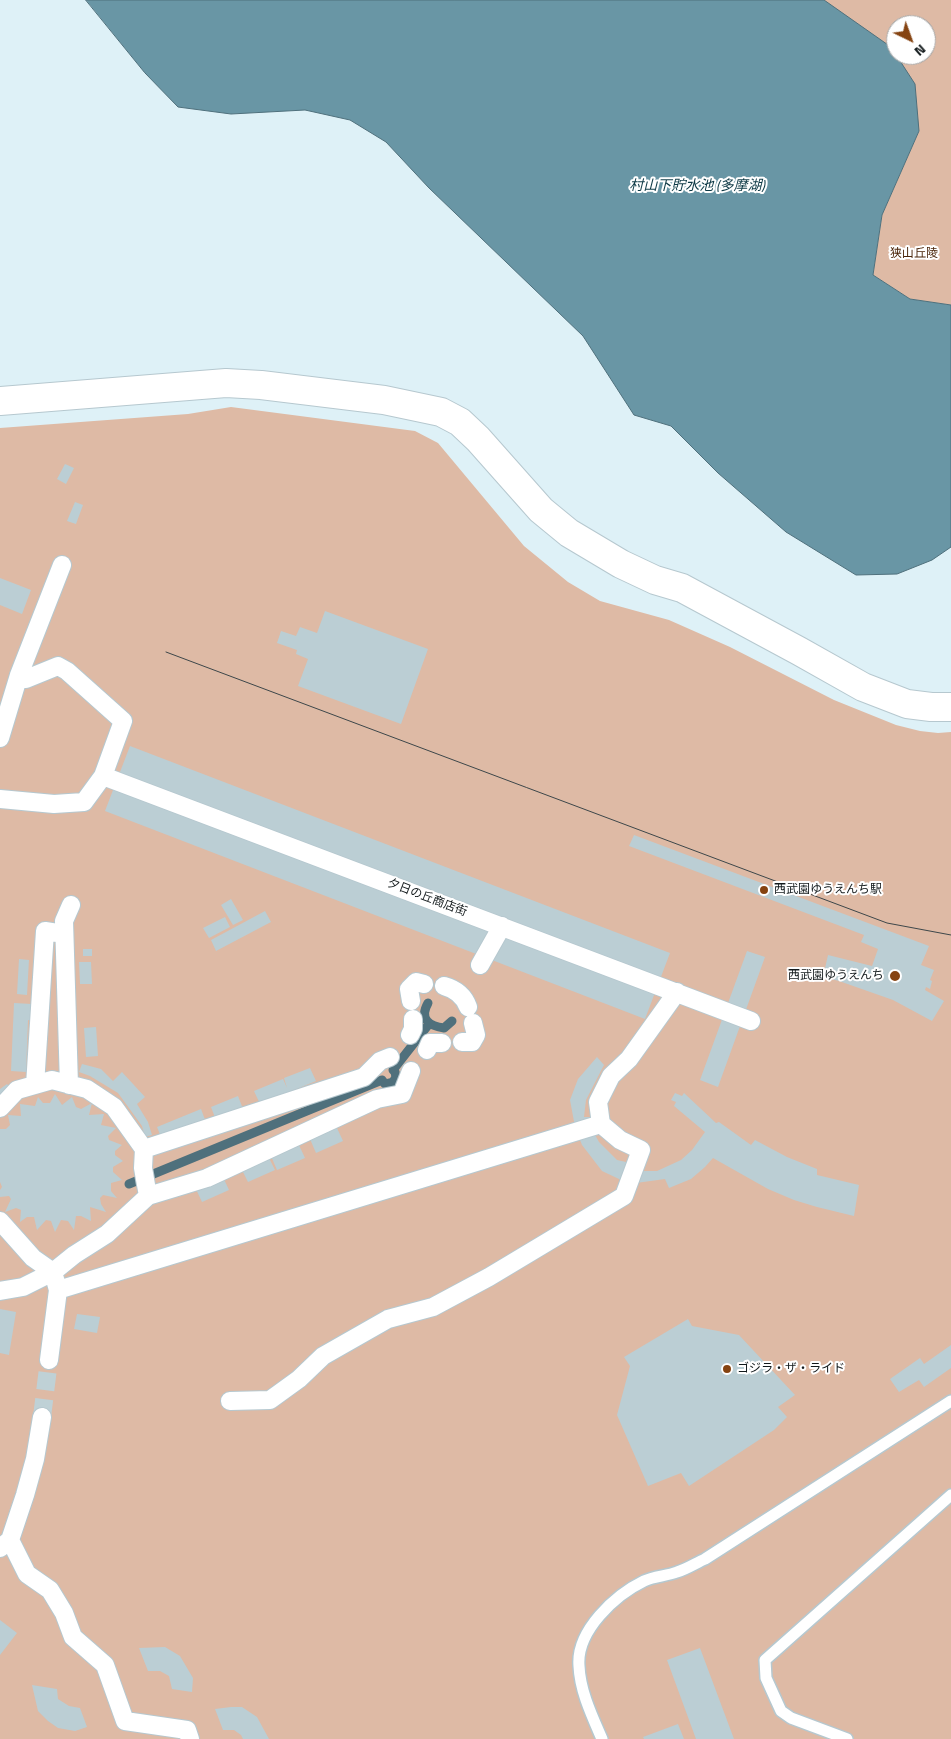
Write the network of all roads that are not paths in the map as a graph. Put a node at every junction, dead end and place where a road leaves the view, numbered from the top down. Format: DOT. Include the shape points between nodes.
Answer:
graph roads {
  1 [pos="0,401"];
  2 [pos="62,565"];
  3 [pos="19,675"];
  4 [pos="951,706"];
  5 [pos="0,738"];
  6 [pos="103,776"];
  7 [pos="0,799"];
  8 [pos="71,905"];
  9 [pos="502,926"];
  10 [pos="64,934"];
  11 [pos="480,965"];
  12 [pos="424,984"];
  13 [pos="444,986"];
  14 [pos="677,992"];
  15 [pos="410,1001"];
  16 [pos="751,1021"];
  17 [pos="462,1042"];
  18 [pos="390,1057"];
  19 [pos="411,1071"];
  20 [pos="35,1085"];
  21 [pos="69,1085"];
  22 [pos="0,1108"];
  23 [pos="601,1124"];
  24 [pos="144,1150"];
  25 [pos="147,1192"];
  26 [pos="0,1221"];
  27 [pos="53,1272"];
  28 [pos="58,1290"];
  29 [pos="0,1292"];
  30 [pos="49,1360"];
  31 [pos="230,1401"];
  32 [pos="951,1401"];
  33 [pos="42,1417"];
  34 [pos="951,1495"];
  35 [pos="5,1544"];
  36 [pos="190,1739"];
  37 [pos="602,1739"];
  38 [pos="847,1739"];
  1 -- 4 [label="street" via="226,384 261,385 384,400 441,412 460,422 478,439 541,510 569,533 621,564 682,588 863,687 907,704"];
  2 -- 3 [label="street"];
  3 -- 5 [label="street"];
  3 -- 6 [label="street" via="26,679 58,666 123,721"];
  6 -- 7 [label="street" via="84,802 54,804"];
  6 -- 9 [label="street, 夕日の丘商店街"];
  8 -- 10 [label="street" via="64,921"];
  9 -- 11 [label="street"];
  9 -- 14 [label="street, 夕日の丘商店街"];
  10 -- 20 [label="street" via="45,931"];
  10 -- 21 [label="street"];
  12 -- 15 [label="street" via="416,982 409,989"];
  13 -- 17 [label="street" via="454,989 466,1002 476,1035 472,1042"];
  14 -- 16 [label="street, 夕日の丘商店街"];
  14 -- 23 [label="street" via="629,1059 611,1076 598,1102"];
  18 -- 24 [label="street" via="380,1061 364,1077"];
  19 -- 25 [label="street" via="402,1094 377,1099 207,1178"];
  20 -- 21 [label="street" via="52,1080"];
  20 -- 22 [label="street" via="17,1090"];
  21 -- 24 [label="street" via="87,1089 114,1107"];
  23 -- 28 [label="street"];
  23 -- 31 [label="street" via="620,1140 642,1150 624,1196 433,1307 388,1319 323,1356 270,1400"];
  24 -- 25 [label="street"];
  25 -- 27 [label="street" via="108,1234 74,1254"];
  26 -- 27 [label="street" via="33,1258"];
  27 -- 28 [label="street"];
  27 -- 29 [label="street" via="23,1287"];
  28 -- 30 [label="street"];
  32 -- 37 [label="lane" via="705,1559 679,1572 645,1580 619,1597 594,1621 582,1644 578,1664 584,1696"];
  33 -- 35 [label="street" via="25,1496"];
  34 -- 38 [label="lane" via="765,1660 766,1678 781,1711 791,1718"];
  35 -- 36 [label="street" via="27,1574 50,1590 73,1637 105,1665 125,1720 188,1730"];
}
